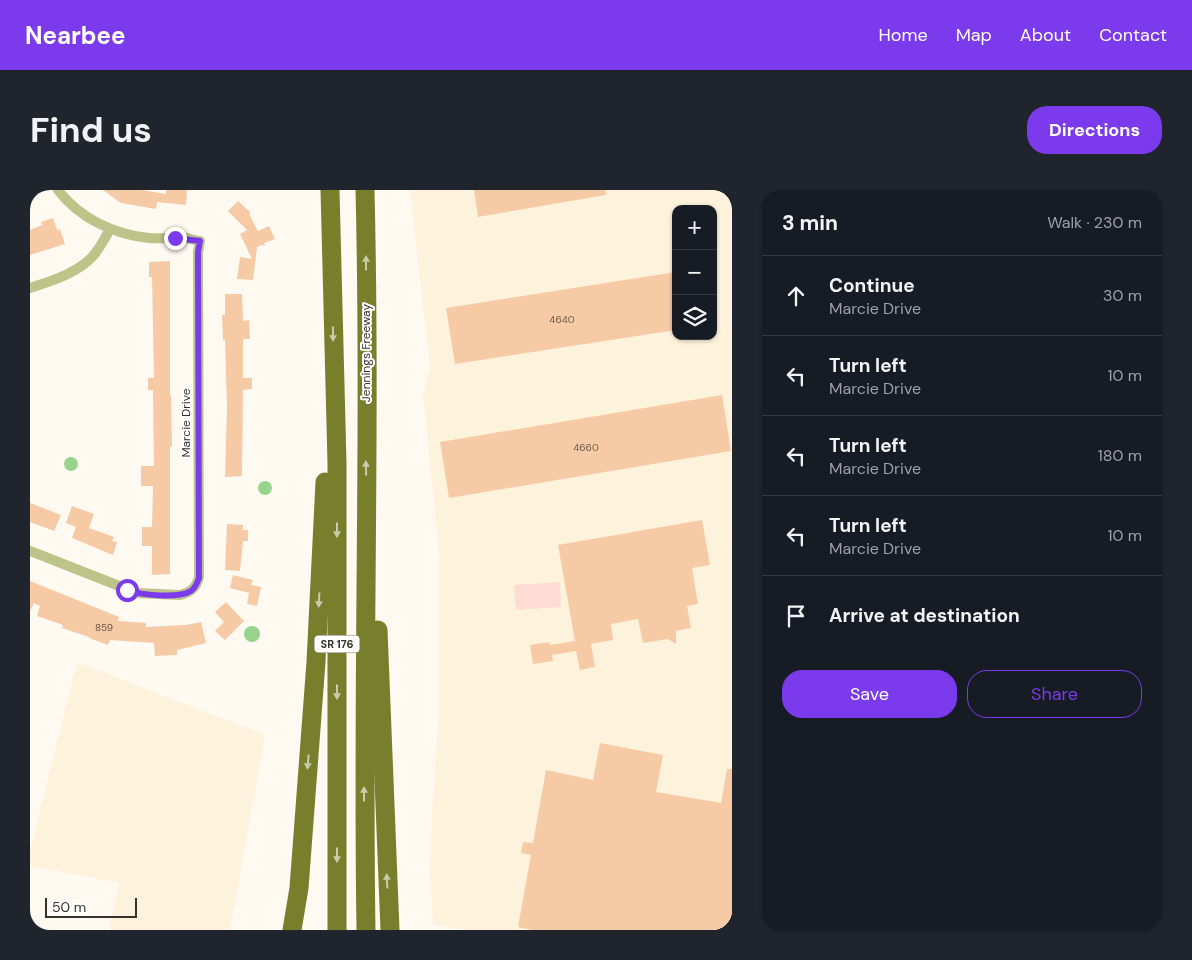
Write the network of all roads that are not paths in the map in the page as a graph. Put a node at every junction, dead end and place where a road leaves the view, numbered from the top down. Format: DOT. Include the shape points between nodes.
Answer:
graph roads {
  1 [pos="58,190"];
  2 [pos="330,190"];
  3 [pos="365,190"];
  4 [pos="110,229"];
  5 [pos="30,288"];
  6 [pos="333,359"];
  7 [pos="367,516"];
  8 [pos="30,551"];
  9 [pos="304,824"];
  10 [pos="285,930"];
  11 [pos="292,930"];
  12 [pos="337,930"];
  13 [pos="366,930"];
  14 [pos="390,930"];
  1 -- 4 [label="street, Marcie Drive" via="73,206"];
  2 -- 6 [label="highway, SR 176, one-way"];
  7 -- 3 [label="highway, Jennings Freeway / SR 176, one-way"];
  4 -- 5 [label="street" via="88,261 61,277"];
  4 -- 8 [label="street, Marcie Drive" via="148,238 200,241 199,578 196,585 180,595 137,593"];
  6 -- 9 [label="highway, one-way"];
  6 -- 12 [label="highway, SR 176, one-way" via="337,463"];
  13 -- 7 [label="highway, SR 176, one-way"];
  14 -- 7 [label="highway, one-way" via="376,592"];
  9 -- 10 [label="highway"];
  9 -- 11 [label="highway"];
}
